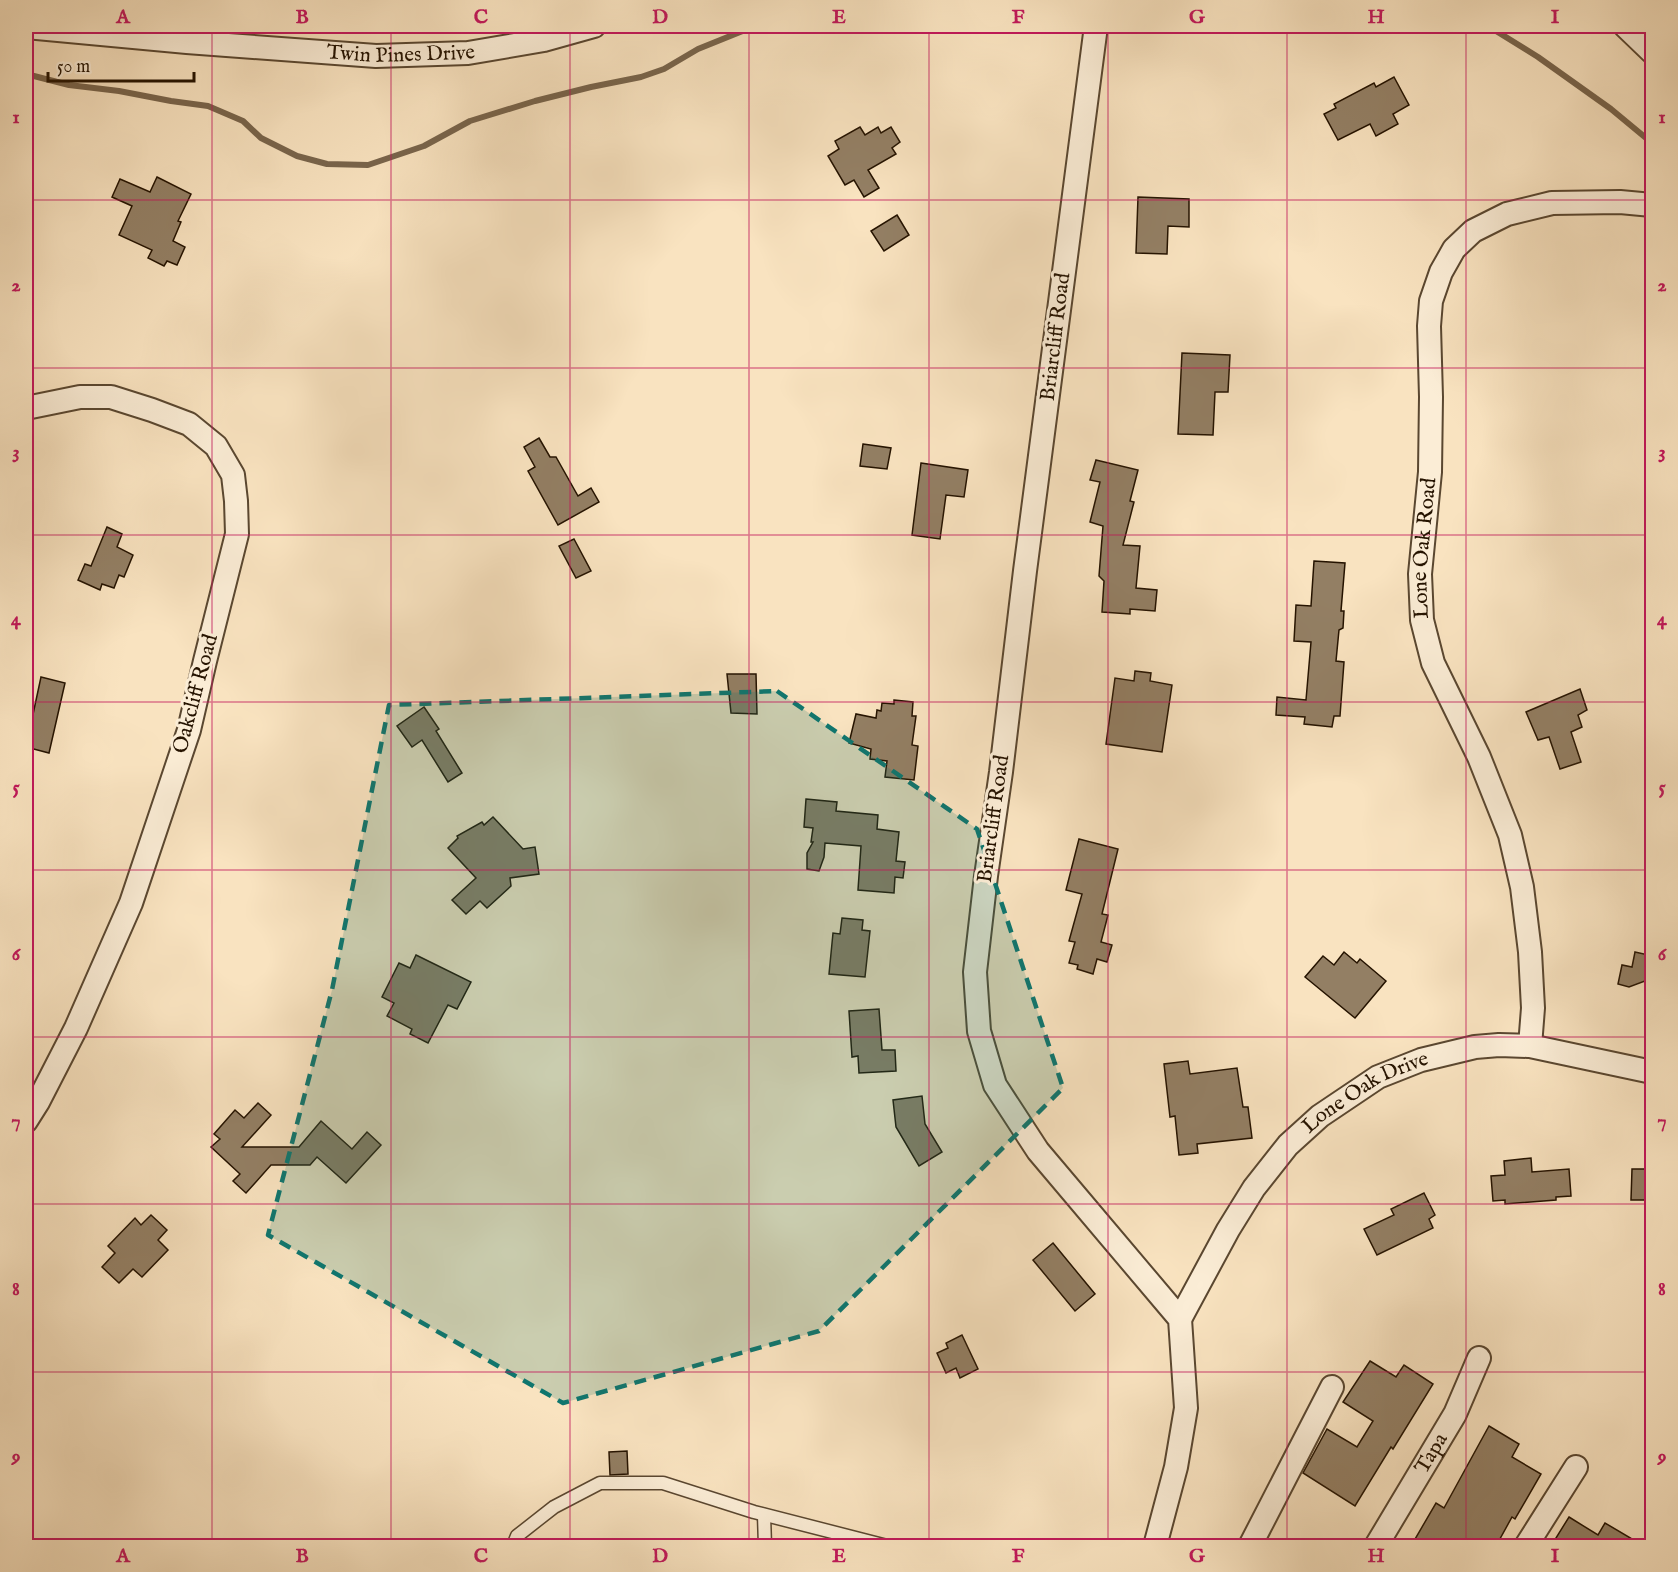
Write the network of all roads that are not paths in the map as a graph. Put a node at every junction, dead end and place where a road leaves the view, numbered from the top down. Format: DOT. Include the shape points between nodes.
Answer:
graph roads {
  1 [pos="594,26"];
  2 [pos="1096,26"];
  3 [pos="1626,26"];
  4 [pos="26,27"];
  5 [pos="1653,52"];
  6 [pos="1653,205"];
  7 [pos="26,408"];
  8 [pos="1530,1046"];
  9 [pos="1653,1072"];
  10 [pos="26,1121"];
  11 [pos="1180,1319"];
  12 [pos="1479,1358"];
  13 [pos="1332,1387"];
  14 [pos="1576,1467"];
  15 [pos="764,1515"];
  16 [pos="1162,1544"];
  17 [pos="513,1546"];
  18 [pos="765,1546"];
  19 [pos="883,1546"];
  20 [pos="1250,1546"];
  21 [pos="1376,1546"];
  22 [pos="1526,1546"];
  1 -- 4 [label="street, Twin Pines Drive" via="544,40 468,53 376,56"];
  2 -- 11 [label="street, Briarcliff Road" via="975,972 979,1030 995,1085 1038,1151"];
  3 -- 5 [label="street"];
  6 -- 8 [label="street, Lone Oak Road" via="1552,204 1508,214 1473,231 1454,249 1440,273 1431,302 1430,472 1420,574 1422,620 1433,663 1479,757 1510,835 1522,887 1530,952"];
  7 -- 10 [label="street, Oakcliff Road" via="80,397 111,397 189,424 216,446 233,475 237,534 189,730 131,903 76,1028"];
  8 -- 9 [label="street, Lone Oak Drive"];
  8 -- 11 [label="street, Lone Oak Drive" via="1475,1047 1420,1060 1378,1077 1320,1116 1288,1145 1254,1188"];
  11 -- 16 [label="street" via="1186,1408"];
  12 -- 21 [label="street, Tapa" via="1455,1414"];
  13 -- 20 [label="street"];
  14 -- 22 [label="street"];
  15 -- 17 [label="lane" via="663,1483 600,1483 554,1507 517,1536"];
  15 -- 18 [label="lane"];
  15 -- 19 [label="lane"];
}
